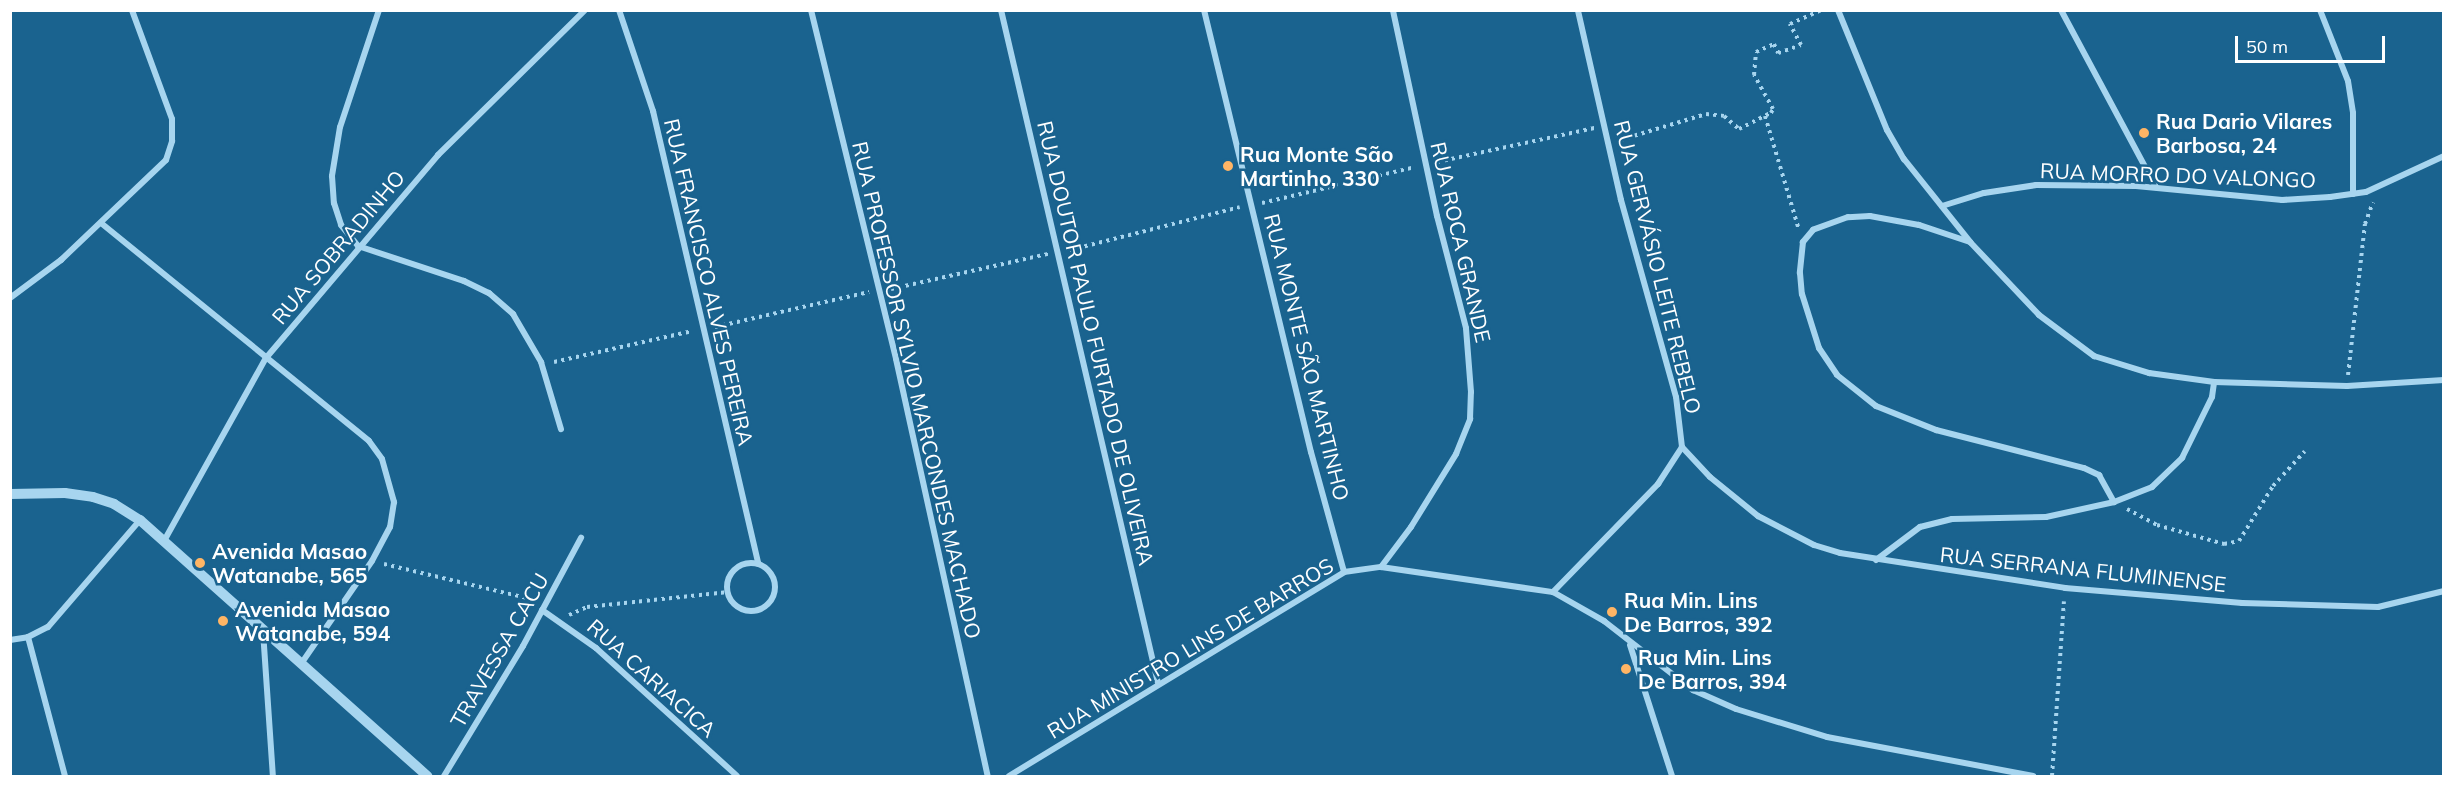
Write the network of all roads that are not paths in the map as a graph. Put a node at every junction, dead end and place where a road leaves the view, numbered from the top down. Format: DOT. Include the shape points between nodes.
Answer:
graph roads {
  1 [pos="132,10"];
  2 [pos="379,10"];
  3 [pos="585,10"];
  4 [pos="619,10"];
  5 [pos="811,10"];
  6 [pos="1001,10"];
  7 [pos="1204,10"];
  8 [pos="1393,10"];
  9 [pos="1578,10"];
  10 [pos="1838,10"];
  11 [pos="2061,10"];
  12 [pos="2320,10"];
  13 [pos="2444,156"];
  14 [pos="2156,187"];
  15 [pos="2353,194"];
  16 [pos="1942,206"];
  17 [pos="101,223"];
  18 [pos="1971,243"];
  19 [pos="358,246"];
  20 [pos="10,298"];
  21 [pos="266,358"];
  22 [pos="2444,380"];
  23 [pos="2214,382"];
  24 [pos="561,429"];
  25 [pos="1682,447"];
  26 [pos="10,494"];
  27 [pos="2114,502"];
  28 [pos="140,520"];
  29 [pos="581,538"];
  30 [pos="164,541"];
  31 [pos="1876,560"];
  32 [pos="758,564"];
  33 [pos="1381,567"];
  34 [pos="1344,572"];
  35 [pos="2444,591"];
  36 [pos="1553,592"];
  37 [pos="542,610"];
  38 [pos="263,631"];
  39 [pos="28,638"];
  40 [pos="10,640"];
  41 [pos="1630,645"];
  42 [pos="301,664"];
  43 [pos="1158,683"];
  44 [pos="64,777"];
  45 [pos="273,777"];
  46 [pos="427,777"];
  47 [pos="444,777"];
  48 [pos="737,777"];
  49 [pos="988,777"];
  50 [pos="1009,777"];
  51 [pos="1672,777"];
  52 [pos="2033,777"];
  1 -- 17 [label="street" via="135,28 172,119 172,141 166,160 149,180"];
  2 -- 19 [label="street" via="340,127 332,176 341,225"];
  3 -- 19 [label="street, RUA SOBRADINHO" via="438,155"];
  4 -- 32 [label="street, RUA FRANCISCO ALVES PEREIRA" via="653,111"];
  5 -- 49 [label="street, RUA PROFESSOR SYLVIO MARCONDES MACHADO" via="879,290"];
  6 -- 43 [label="street, RUA DOUTOR PAULO FURTADO DE OLIVEIRA"];
  7 -- 34 [label="street, RUA MONTE SÃO MARTINHO" via="1311,452"];
  8 -- 33 [label="street, RUA ROCA GRANDE" via="1437,216 1466,328 1471,392 1470,418 1456,454"];
  9 -- 25 [label="street, RUA GERVÁSIO LEITE REBELO" via="1621,200 1676,397"];
  10 -- 16 [label="street" via="1887,130"];
  11 -- 14 [label="street"];
  12 -- 15 [label="street" via="2348,81 2353,112"];
  13 -- 15 [label="street, RUA MORRO DO VALONGO" via="2378,187"];
  14 -- 15 [label="street, RUA MORRO DO VALONGO" via="2282,200"];
  14 -- 16 [label="street, RUA MORRO DO VALONGO" via="2036,185 1984,193"];
  16 -- 18 [label="street"];
  17 -- 20 [label="street"];
  17 -- 21 [label="street"];
  18 -- 23 [label="street" via="2039,315 2094,356 2149,373"];
  18 -- 27 [label="street" via="1919,225 1870,216 1820,225 1803,242 1802,294 1819,348 1853,391 1876,406 1936,430 2084,468 2098,475"];
  19 -- 21 [label="street, RUA SOBRADINHO"];
  19 -- 24 [label="street" via="489,293 513,314 541,362"];
  21 -- 30 [label="street, RUA SOBRADINHO"];
  21 -- 42 [label="street" via="369,441 382,459 394,502 390,527 372,561"];
  22 -- 23 [label="street" via="2347,386"];
  23 -- 27 [label="street" via="2212,396 2182,458 2152,487"];
  25 -- 31 [label="street, RUA SERRANA FLUMINENSE" via="1710,477 1758,516 1814,545"];
  25 -- 36 [label="street, RUA GERVÁSIO LEITE REBELO" via="1658,484"];
  26 -- 28 [label="street" via="93,497"];
  27 -- 31 [label="street" via="2046,517 1952,519 1920,527"];
  28 -- 30 [label="street"];
  28 -- 39 [label="street" via="72,604 48,627"];
  29 -- 37 [label="street, TRAVESSA CACU"];
  30 -- 38 [label="street"];
  31 -- 35 [label="street, RUA SERRANA FLUMINENSE" via="2065,588 2242,603 2378,607"];
  32 -- 32 [label="street, RUA FRANCISCO ALVES PEREIRA" via="772,575 775,584 771,602 764,608 746,611 738,608 728,592 735,570"];
  33 -- 34 [label="street, RUA MINISTRO LINS DE BARROS"];
  33 -- 36 [label="street, RUA MINISTRO LINS DE BARROS"];
  34 -- 43 [label="street, RUA MINISTRO LINS DE BARROS"];
  36 -- 41 [label="street, RUA MINISTRO LINS DE BARROS" via="1604,621"];
  37 -- 47 [label="street, TRAVESSA CACU"];
  37 -- 48 [label="street, RUA CARIACICA" via="596,648"];
  38 -- 42 [label="street"];
  38 -- 45 [label="street"];
  39 -- 40 [label="street"];
  39 -- 44 [label="street"];
  41 -- 51 [label="street"];
  41 -- 52 [label="street, RUA MINISTRO LINS DE BARROS" via="1692,690 1778,722 1892,752"];
  42 -- 46 [label="street"];
  43 -- 50 [label="street, RUA MINISTRO LINS DE BARROS"];
}
